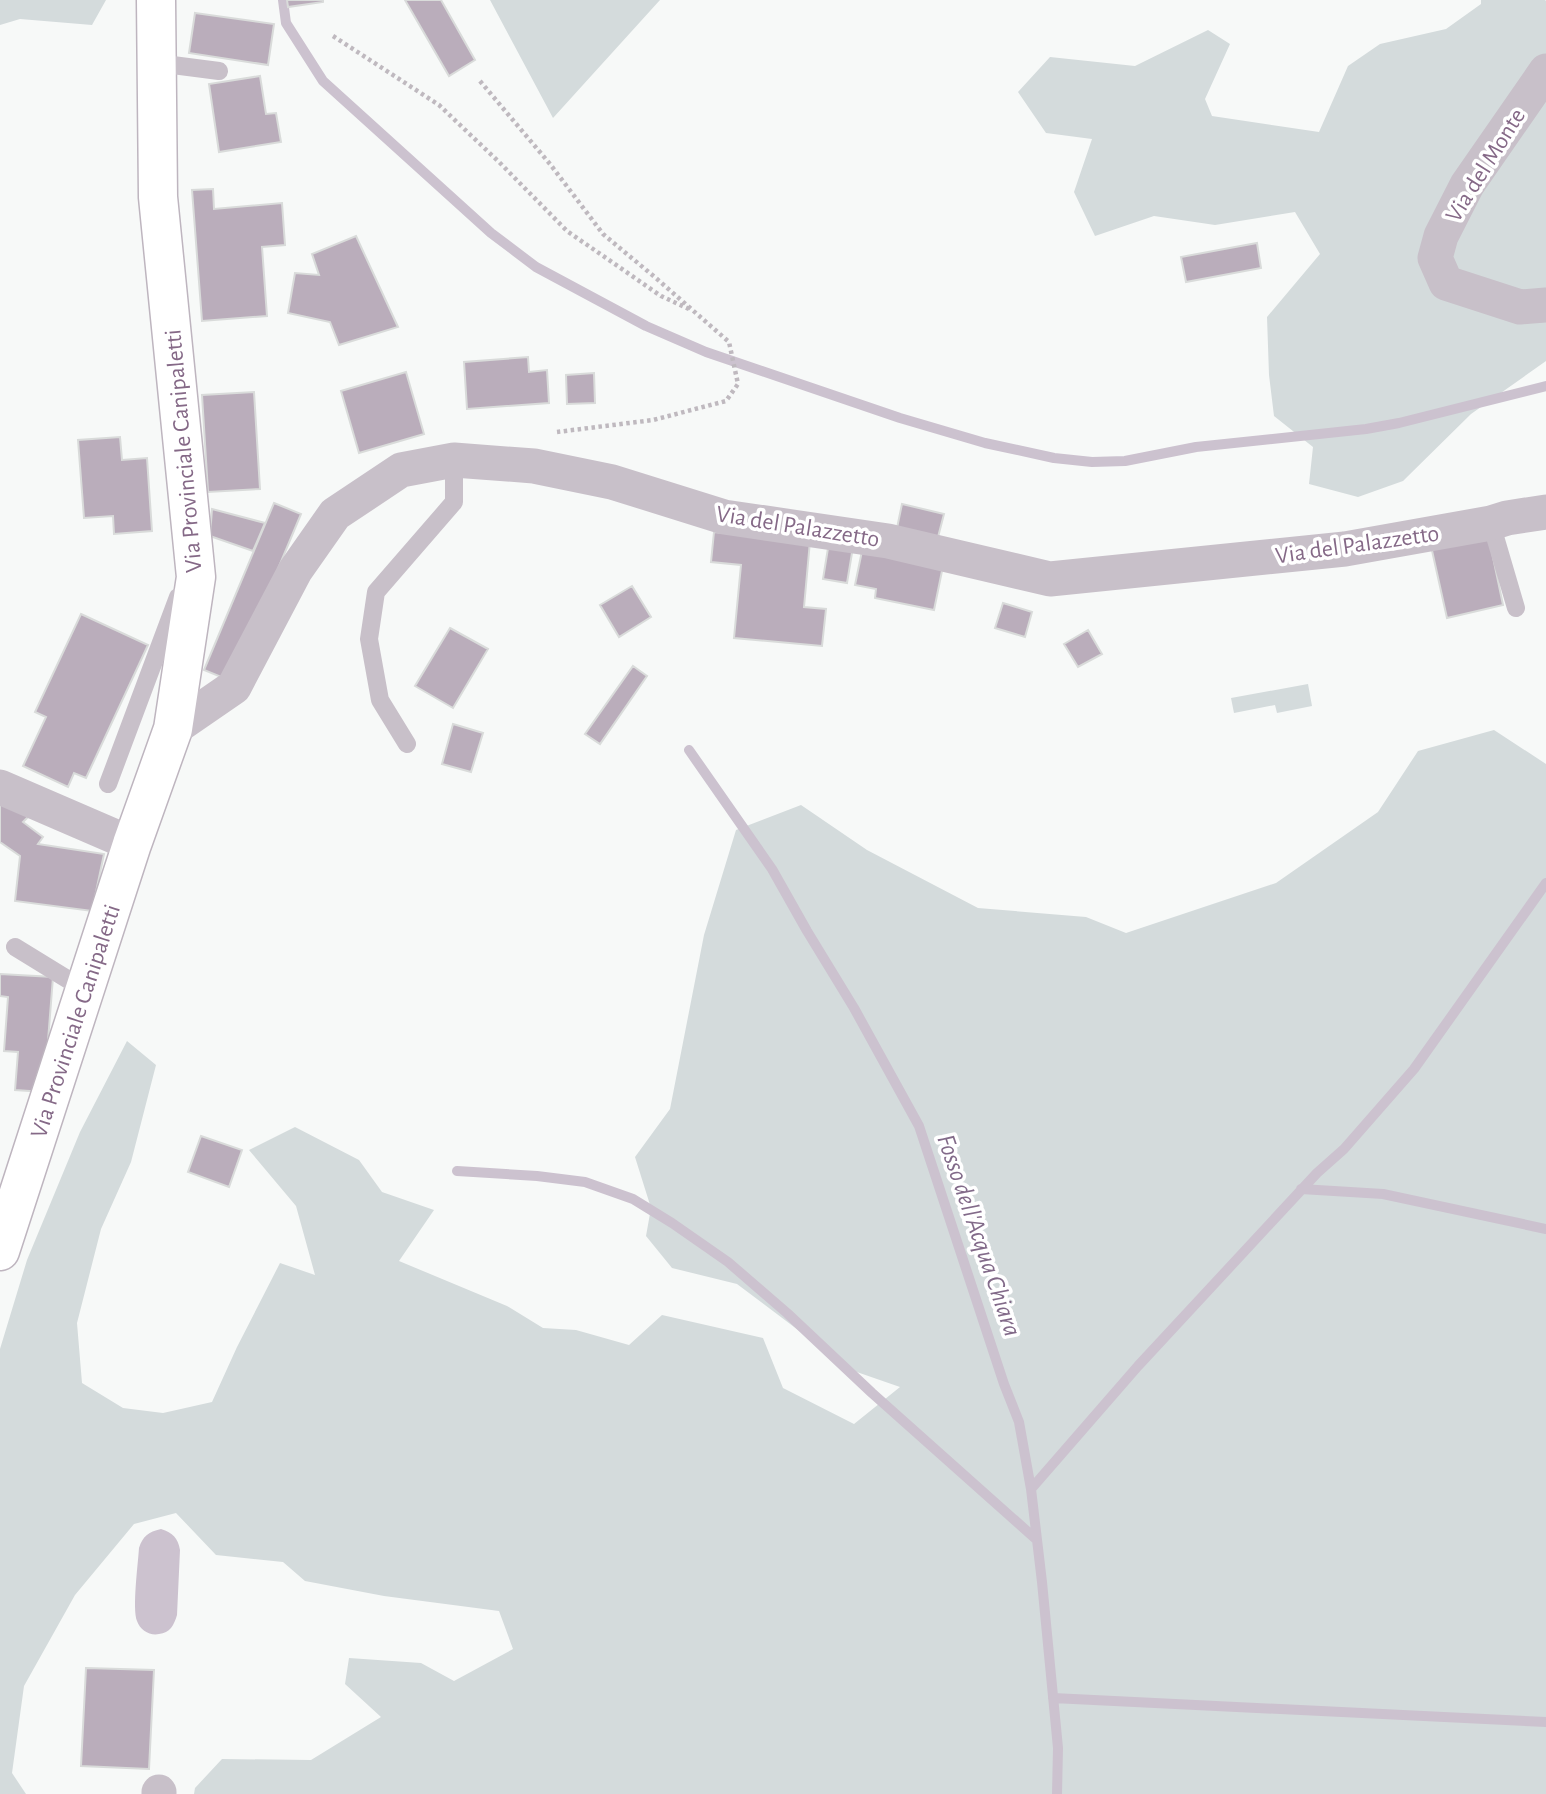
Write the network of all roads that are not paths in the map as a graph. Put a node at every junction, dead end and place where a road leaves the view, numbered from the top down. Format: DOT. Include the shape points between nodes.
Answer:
graph roads {
  1 [pos="156,0"];
  2 [pos="157,63"];
  3 [pos="219,71"];
  4 [pos="1546,71"];
  5 [pos="1546,305"];
  6 [pos="454,460"];
  7 [pos="1546,512"];
  8 [pos="1491,523"];
  9 [pos="194,551"];
  10 [pos="1516,608"];
  11 [pos="173,729"];
  12 [pos="407,744"];
  13 [pos="108,784"];
  14 [pos="0,787"];
  15 [pos="132,844"];
  16 [pos="15,947"];
  17 [pos="85,990"];
  18 [pos="0,1251"];
  1 -- 2 [label="main road, Via Provinciale Canipaletti"];
  2 -- 3 [label="lane"];
  2 -- 9 [label="main road, Via Provinciale Canipaletti" via="158,197"];
  4 -- 5 [label="street, Via del Monte" via="1467,186 1435,258 1446,283 1520,307"];
  6 -- 8 [label="street, Via del Palazzetto" via="534,466 612,482 724,517 888,541 1050,579 1345,549"];
  6 -- 11 [label="street, Via del Palazzetto" via="401,470 335,514 295,571 234,687"];
  6 -- 12 [label="lane" via="454,502 376,592 369,639 380,700"];
  7 -- 8 [label="street, Via del Palazzetto"];
  8 -- 10 [label="lane"];
  9 -- 11 [label="main road, Via Provinciale Canipaletti" via="196,577"];
  9 -- 13 [label="lane"];
  11 -- 15 [label="main road, Via Provinciale Canipaletti"];
  14 -- 15 [label="street"];
  15 -- 17 [label="main road, Via Provinciale Canipaletti"];
  16 -- 17 [label="lane"];
  17 -- 18 [label="main road, Via Provinciale Canipaletti"];
}
